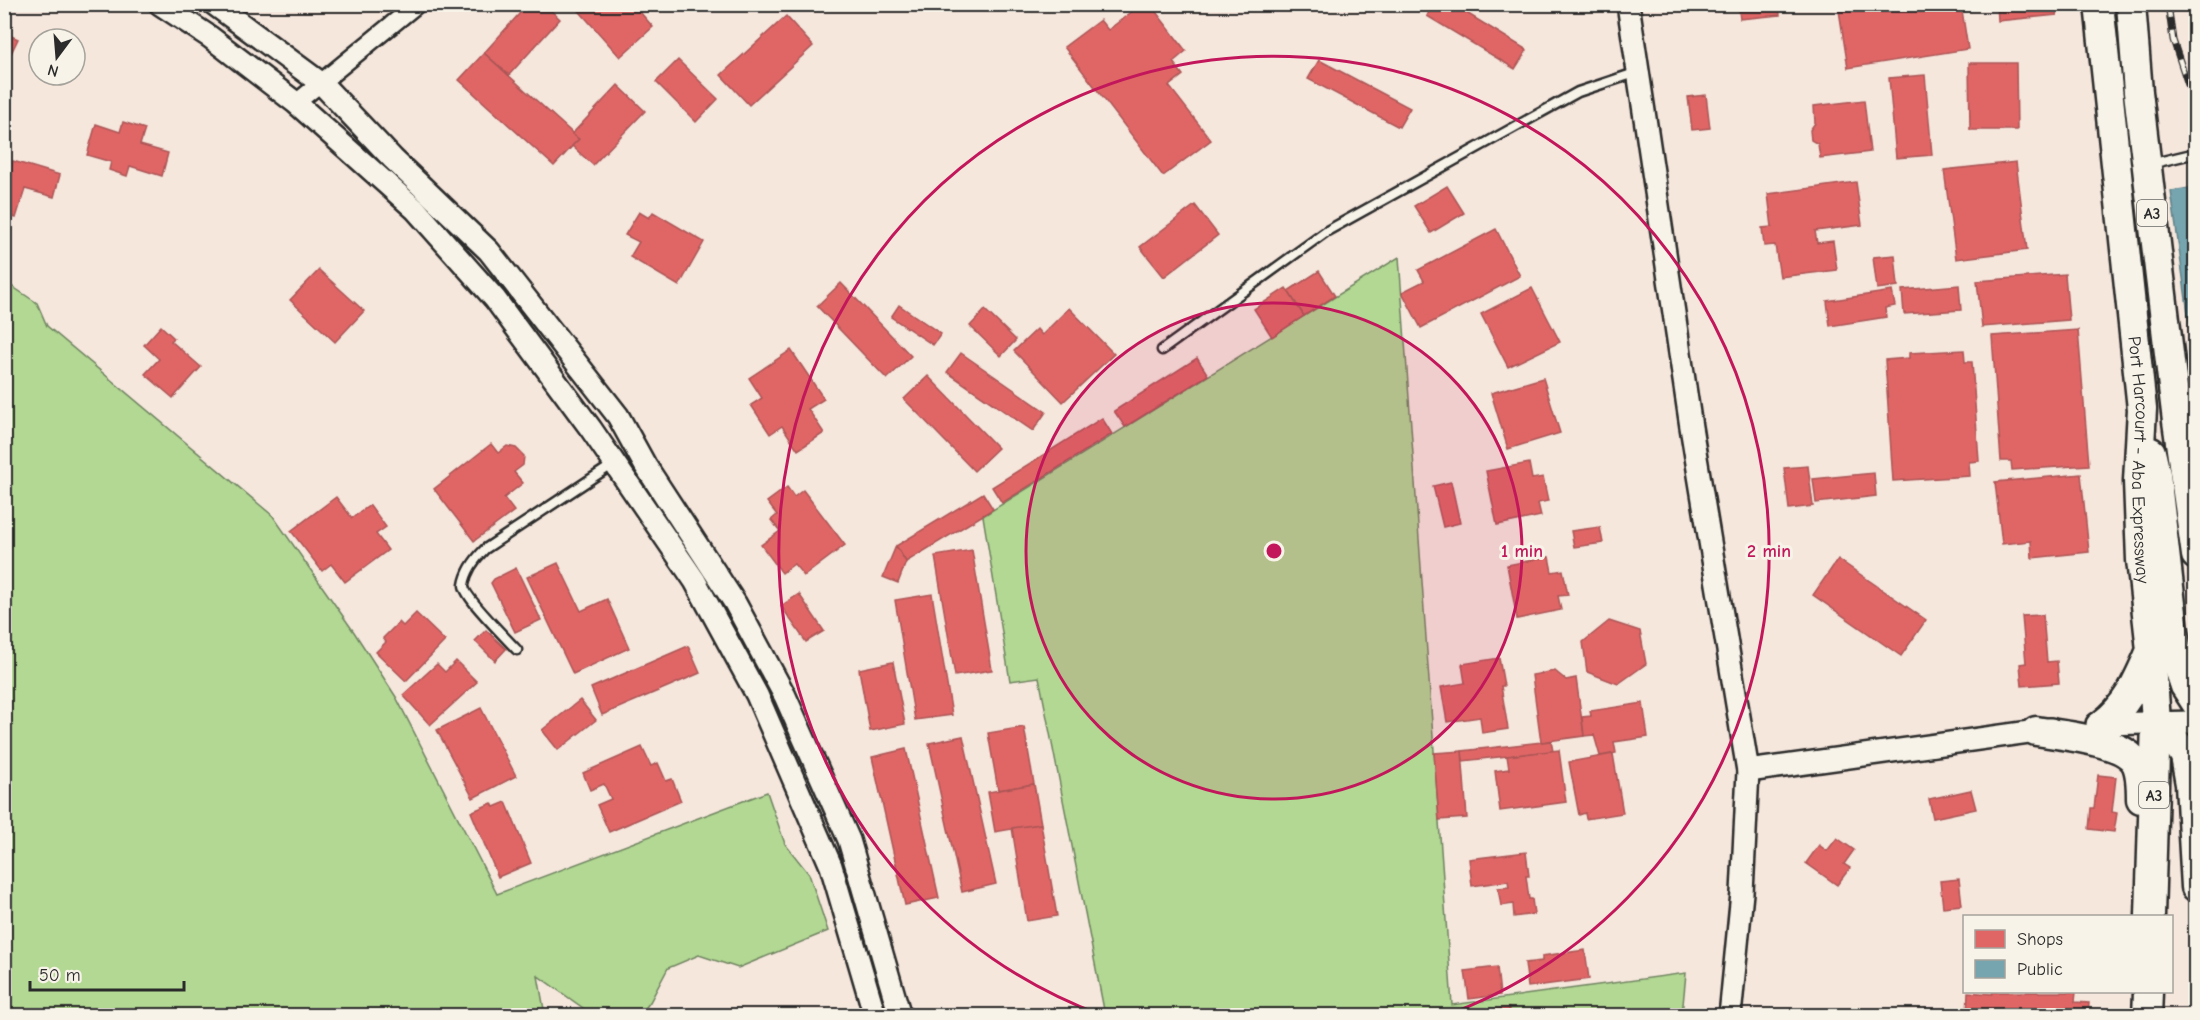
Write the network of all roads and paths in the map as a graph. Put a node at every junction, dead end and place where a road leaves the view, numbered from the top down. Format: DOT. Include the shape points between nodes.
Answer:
graph roads {
  1 [pos="160,4"];
  2 [pos="214,4"];
  3 [pos="417,4"];
  4 [pos="1628,4"];
  5 [pos="2099,4"];
  6 [pos="2131,4"];
  7 [pos="1638,72"];
  8 [pos="322,84"];
  9 [pos="296,103"];
  10 [pos="2196,153"];
  11 [pos="2146,165"];
  12 [pos="1162,350"];
  13 [pos="2142,409"];
  14 [pos="615,463"];
  15 [pos="2193,515"];
  16 [pos="2196,555"];
  17 [pos="517,650"];
  18 [pos="2151,650"];
  19 [pos="2196,703"];
  20 [pos="2156,722"];
  21 [pos="2196,722"];
  22 [pos="2103,724"];
  23 [pos="2036,730"];
  24 [pos="1748,771"];
  25 [pos="2152,869"];
  26 [pos="2196,887"];
  27 [pos="2150,915"];
  28 [pos="2148,993"];
  29 [pos="875,1016"];
  30 [pos="900,1016"];
  31 [pos="1730,1016"];
  32 [pos="2147,1016"];
  1 -- 9 [label="street"];
  2 -- 8 [label="street"];
  3 -- 8 [label="street"];
  4 -- 7 [label="street"];
  5 -- 13 [label="highway, Port Harcourt - Aba Expressway / A3"];
  6 -- 11 [label="highway, Port Harcourt - Aba Expressway / A3"];
  7 -- 12 [label="lane" via="1578,92 1327,231"];
  7 -- 24 [label="street"];
  8 -- 9 [label="street"];
  8 -- 30 [label="street" via="489,251 618,416 645,465 735,603 785,696 849,840"];
  9 -- 14 [label="street" via="424,219 495,299"];
  10 -- 11 [label="lane"];
  11 -- 15 [label="highway, Port Harcourt - Aba Expressway / A3" via="2177,421"];
  13 -- 18 [label="highway, Port Harcourt - Aba Expressway / A3" via="2138,481 2141,560"];
  13 -- 19 [label="highway" via="2156,474 2178,665"];
  14 -- 17 [label="lane" via="485,549 473,562 465,591"];
  14 -- 29 [label="street" via="695,581 757,695 831,866"];
  15 -- 16 [label="highway, Port Harcourt - Aba Expressway / A3"];
  18 -- 20 [label="highway, Port Harcourt - Aba Expressway / A3"];
  18 -- 22 [label="highway" via="2123,706"];
  20 -- 21 [label="street"];
  20 -- 22 [label="street"];
  20 -- 25 [label="highway, Port Harcourt - Aba Expressway / A3"];
  20 -- 26 [label="highway" via="2185,756"];
  22 -- 23 [label="street"];
  23 -- 24 [label="street"];
  23 -- 25 [label="highway" via="2105,744 2132,757 2140,781"];
  24 -- 31 [label="street"];
  25 -- 27 [label="highway, Port Harcourt - Aba Expressway / A3"];
  28 -- 32 [label="highway"];
}
